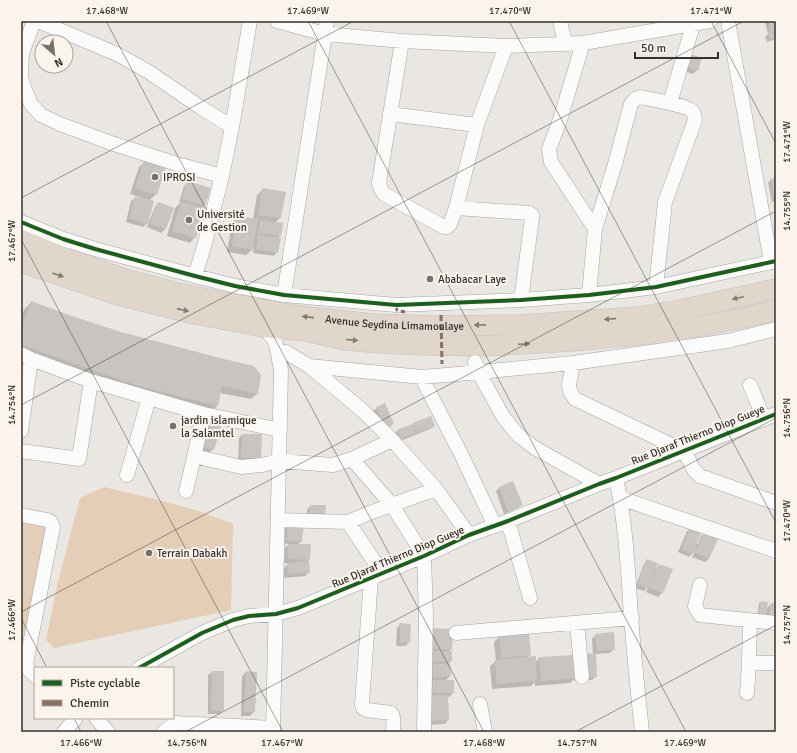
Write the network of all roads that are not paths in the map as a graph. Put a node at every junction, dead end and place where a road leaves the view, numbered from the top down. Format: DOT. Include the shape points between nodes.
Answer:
graph roads {
  1 [pos="34,21"];
  2 [pos="38,21"];
  3 [pos="250,21"];
  4 [pos="278,21"];
  5 [pos="560,21"];
  6 [pos="710,21"];
  7 [pos="728,21"];
  8 [pos="694,24"];
  9 [pos="326,27"];
  10 [pos="402,41"];
  11 [pos="583,43"];
  12 [pos="565,44"];
  13 [pos="506,46"];
  14 [pos="21,74"];
  15 [pos="21,78"];
  16 [pos="670,104"];
  17 [pos="390,114"];
  18 [pos="477,125"];
  19 [pos="232,127"];
  20 [pos="222,176"];
  21 [pos="456,208"];
  22 [pos="21,222"];
  23 [pos="595,229"];
  24 [pos="21,240"];
  25 [pos="774,261"];
  26 [pos="21,262"];
  27 [pos="195,276"];
  28 [pos="656,287"];
  29 [pos="776,289"];
  30 [pos="284,295"];
  31 [pos="589,295"];
  32 [pos="521,300"];
  33 [pos="776,310"];
  34 [pos="263,327"];
  35 [pos="776,329"];
  36 [pos="305,331"];
  37 [pos="286,352"];
  38 [pos="26,357"];
  39 [pos="573,363"];
  40 [pos="309,366"];
  41 [pos="477,367"];
  42 [pos="281,370"];
  43 [pos="422,377"];
  44 [pos="91,381"];
  45 [pos="750,385"];
  46 [pos="149,398"];
  47 [pos="204,414"];
  48 [pos="770,416"];
  49 [pos="280,430"];
  50 [pos="21,431"];
  51 [pos="392,440"];
  52 [pos="21,451"];
  53 [pos="684,451"];
  54 [pos="194,456"];
  55 [pos="352,459"];
  56 [pos="279,461"];
  57 [pos="127,475"];
  58 [pos="616,478"];
  59 [pos="599,484"];
  60 [pos="436,489"];
  61 [pos="186,491"];
  62 [pos="620,498"];
  63 [pos="776,503"];
  64 [pos="392,505"];
  65 [pos="21,516"];
  66 [pos="278,520"];
  67 [pos="348,522"];
  68 [pos="501,524"];
  69 [pos="469,535"];
  70 [pos="776,551"];
  71 [pos="424,556"];
  72 [pos="377,576"];
  73 [pos="700,585"];
  74 [pos="530,598"];
  75 [pos="276,614"];
  76 [pos="632,618"];
  77 [pos="750,621"];
  78 [pos="577,623"];
  79 [pos="776,623"];
  80 [pos="456,633"];
  81 [pos="776,663"];
  82 [pos="749,664"];
  83 [pos="141,667"];
  84 [pos="34,675"];
  85 [pos="582,677"];
  86 [pos="747,693"];
  87 [pos="480,704"];
  88 [pos="75,719"];
  89 [pos="97,719"];
  90 [pos="177,726"];
  91 [pos="273,730"];
  92 [pos="64,732"];
  93 [pos="108,732"];
  94 [pos="393,732"];
  95 [pos="424,732"];
  96 [pos="485,732"];
  97 [pos="642,732"];
  1 -- 14 [label="street" via="22,53"];
  2 -- 19 [label="street" via="117,54"];
  3 -- 19 [label="street"];
  4 -- 9 [label="street"];
  5 -- 12 [label="street"];
  6 -- 8 [label="street"];
  7 -- 25 [label="street"];
  8 -- 11 [label="street"];
  8 -- 16 [label="street"];
  9 -- 10 [label="street"];
  9 -- 30 [label="street"];
  10 -- 13 [label="street"];
  10 -- 17 [label="street"];
  11 -- 12 [label="street"];
  11 -- 23 [label="street" via="549,149 551,162"];
  12 -- 13 [label="street"];
  13 -- 18 [label="street"];
  15 -- 20 [label="street" via="30,104 41,115 111,144"];
  16 -- 23 [label="street" via="640,97 631,104"];
  16 -- 28 [label="street" via="691,110 694,120 665,202"];
  17 -- 18 [label="street"];
  17 -- 21 [label="street" via="379,182 384,194 447,227"];
  18 -- 21 [label="street"];
  19 -- 20 [label="street"];
  20 -- 27 [label="street"];
  21 -- 32 [label="street" via="531,214"];
  22 -- 27 [label="street" via="63,239"];
  23 -- 31 [label="street"];
  29 -- 24 [label="highway, Avenue Seydina Limamoulaye, one-way" via="636,317 520,325 374,324 293,315 174,292 128,280"];
  25 -- 28 [label="street"];
  26 -- 34 [label="highway, Avenue Seydina Limamoulaye, one-way" via="115,294"];
  27 -- 30 [label="street"];
  28 -- 31 [label="street"];
  30 -- 32 [label="street" via="396,305"];
  31 -- 32 [label="street"];
  36 -- 33 [label="highway, Avenue Seydina Limamoulaye, one-way" via="345,340 379,343 487,346 658,333"];
  34 -- 36 [label="highway, Avenue Seydina Limamoulaye"];
  34 -- 42 [label="street" via="276,344"];
  35 -- 39 [label="street" via="728,341"];
  36 -- 37 [label="street"];
  37 -- 40 [label="street"];
  37 -- 42 [label="street"];
  38 -- 44 [label="street"];
  38 -- 50 [label="street"];
  39 -- 41 [label="street"];
  39 -- 53 [label="street" via="569,385 576,399"];
  40 -- 43 [label="street"];
  40 -- 51 [label="street" via="363,411"];
  41 -- 43 [label="street"];
  41 -- 59 [label="street" via="504,418 518,435 535,448"];
  42 -- 49 [label="street"];
  43 -- 68 [label="street" via="461,454"];
  44 -- 46 [label="street"];
  44 -- 52 [label="street" via="79,459"];
  45 -- 48 [label="street"];
  46 -- 47 [label="street"];
  46 -- 57 [label="street"];
  47 -- 49 [label="street"];
  47 -- 54 [label="street"];
  48 -- 53 [label="street, Rue Djaraf Thierno Diop Gueye"];
  49 -- 56 [label="street"];
  51 -- 55 [label="street"];
  51 -- 60 [label="street"];
  53 -- 58 [label="street, Rue Djaraf Thierno Diop Gueye"];
  53 -- 63 [label="street" via="700,476"];
  54 -- 56 [label="street" via="241,467"];
  54 -- 61 [label="street"];
  55 -- 56 [label="street" via="333,465"];
  55 -- 64 [label="street"];
  56 -- 66 [label="street"];
  58 -- 59 [label="street, Rue Djaraf Thierno Diop Gueye"];
  58 -- 62 [label="street"];
  59 -- 68 [label="street, Rue Djaraf Thierno Diop Gueye"];
  60 -- 64 [label="street"];
  60 -- 69 [label="street"];
  62 -- 70 [label="street"];
  62 -- 76 [label="street"];
  64 -- 67 [label="street"];
  64 -- 71 [label="street"];
  65 -- 84 [label="street" via="47,520 53,527 26,664"];
  66 -- 67 [label="street"];
  66 -- 75 [label="street"];
  67 -- 72 [label="street"];
  68 -- 69 [label="street, Rue Djaraf Thierno Diop Gueye"];
  68 -- 74 [label="street"];
  69 -- 71 [label="street, Rue Djaraf Thierno Diop Gueye"];
  71 -- 72 [label="street, Rue Djaraf Thierno Diop Gueye"];
  71 -- 95 [label="street"];
  72 -- 75 [label="street, Rue Djaraf Thierno Diop Gueye" via="298,608"];
  72 -- 94 [label="street" via="362,704 367,710 391,713 394,720"];
  73 -- 77 [label="street" via="695,606 700,615"];
  75 -- 83 [label="street, Rue Djaraf Thierno Diop Gueye" via="233,620 202,633"];
  75 -- 91 [label="street"];
  76 -- 78 [label="street"];
  76 -- 97 [label="street"];
  77 -- 79 [label="street"];
  77 -- 82 [label="street"];
  78 -- 80 [label="street"];
  78 -- 85 [label="street"];
  81 -- 82 [label="street"];
  82 -- 86 [label="street"];
  87 -- 96 [label="street"];
  88 -- 92 [label="street"];
  89 -- 93 [label="street"];
  90 -- 91 [label="street"];
}
